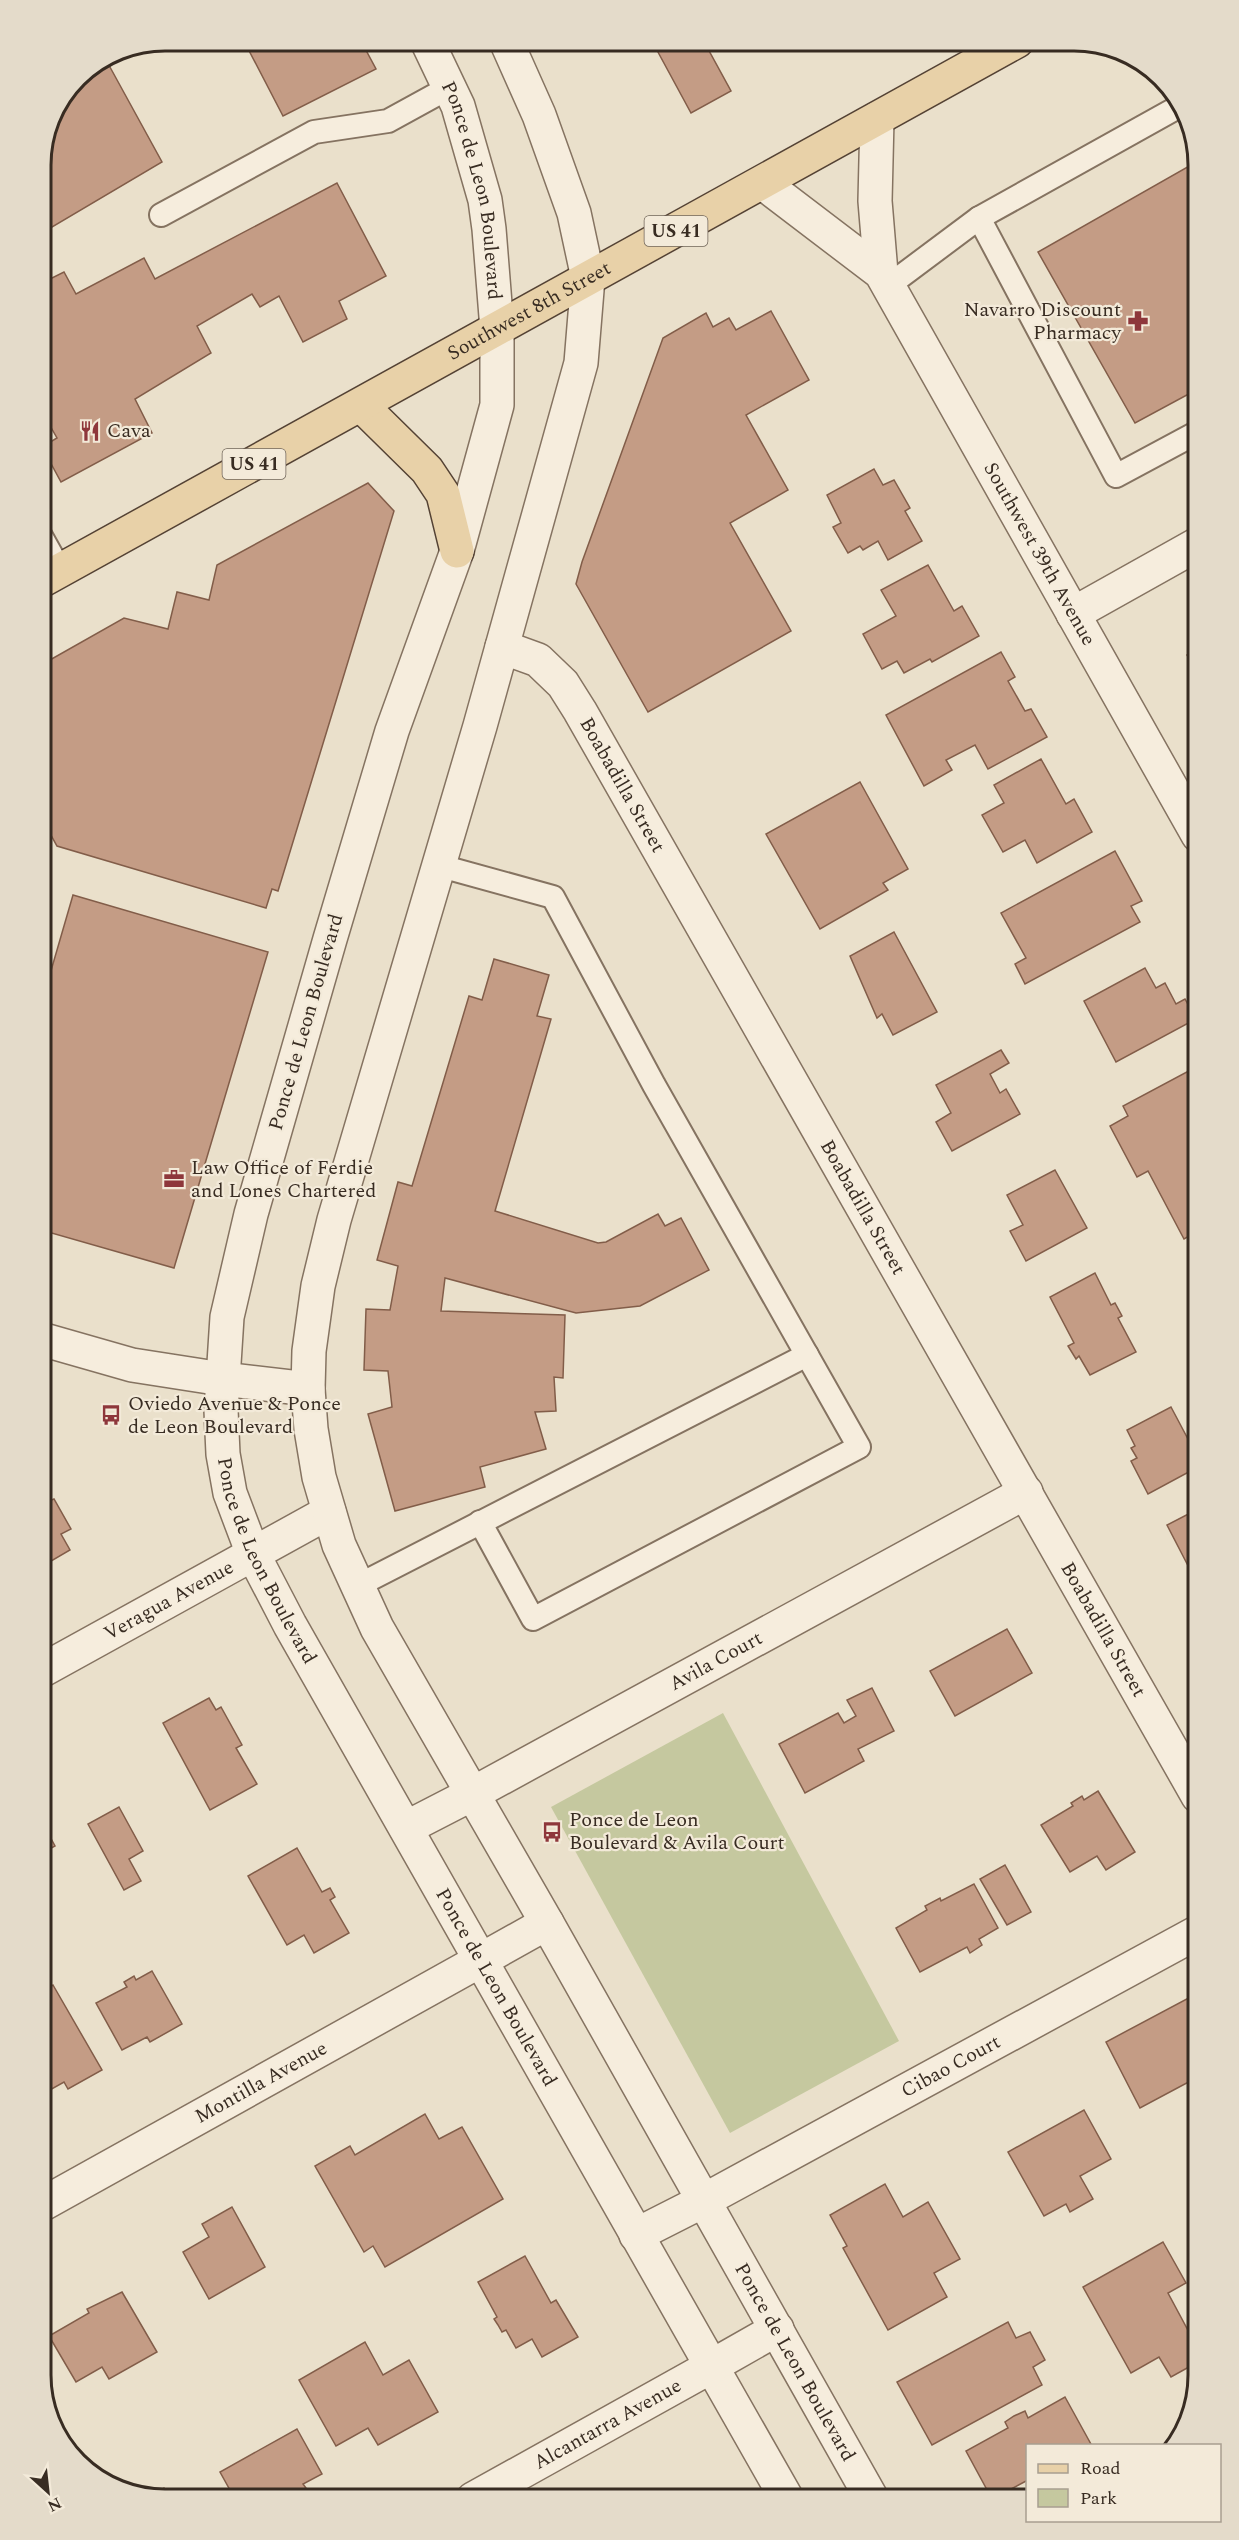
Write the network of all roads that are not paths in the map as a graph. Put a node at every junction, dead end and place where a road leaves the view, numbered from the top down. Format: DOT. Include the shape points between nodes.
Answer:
graph roads {
  1 [pos="432,51"];
  2 [pos="510,51"];
  3 [pos="999,51"];
  4 [pos="450,87"];
  5 [pos="1174,110"];
  6 [pos="877,119"];
  7 [pos="763,183"];
  8 [pos="161,215"];
  9 [pos="979,218"];
  10 [pos="588,278"];
  11 [pos="885,280"];
  12 [pos="497,329"];
  13 [pos="361,405"];
  14 [pos="1188,437"];
  15 [pos="1188,550"];
  16 [pos="457,551"];
  17 [pos="51,574"];
  18 [pos="1073,614"];
  19 [pos="502,647"];
  20 [pos="1188,817"];
  21 [pos="437,865"];
  22 [pos="51,1342"];
  23 [pos="807,1355"];
  24 [pos="222,1379"];
  25 [pos="308,1389"];
  26 [pos="1026,1492"];
  27 [pos="328,1512"];
  28 [pos="480,1522"];
  29 [pos="253,1554"];
  30 [pos="357,1586"];
  31 [pos="51,1665"];
  32 [pos="1188,1778"];
  33 [pos="472,1794"];
  34 [pos="406,1828"];
  35 [pos="547,1923"];
  36 [pos="1188,1937"];
  37 [pos="481,1960"];
  38 [pos="51,2199"];
  39 [pos="703,2201"];
  40 [pos="636,2235"];
  41 [pos="777,2329"];
  42 [pos="712,2366"];
  43 [pos="491,2489"];
  44 [pos="781,2489"];
  45 [pos="866,2489"];
  1 -- 4 [label="street, Ponce de Leon Boulevard"];
  2 -- 10 [label="street, Ponce de Leon Boulevard" via="565,183"];
  3 -- 6 [label="main road, Southwest 8th Street / US 41"];
  4 -- 8 [label="lane" via="388,121 314,132"];
  4 -- 12 [label="street, Ponce de Leon Boulevard" via="484,200"];
  5 -- 9 [label="lane"];
  6 -- 7 [label="main road, Southwest 8th Street / US 41"];
  6 -- 11 [label="street, Southwest 39th Avenue" via="875,201"];
  7 -- 10 [label="main road, Southwest 8th Street / US 41"];
  7 -- 11 [label="street, Southwest 39th Avenue"];
  9 -- 11 [label="lane"];
  9 -- 14 [label="lane" via="1116,476"];
  10 -- 12 [label="main road, Southwest 8th Street / US 41"];
  10 -- 19 [label="street, Ponce de Leon Boulevard" via="581,363"];
  11 -- 18 [label="street, Southwest 39th Avenue"];
  12 -- 13 [label="main road, Southwest 8th Street / US 41"];
  12 -- 16 [label="street, Ponce de Leon Boulevard" via="497,405"];
  13 -- 16 [label="main road" via="427,470 438,486"];
  13 -- 17 [label="main road, Southwest 8th Street / US 41"];
  15 -- 18 [label="street"];
  16 -- 24 [label="street, Ponce de Leon Boulevard" via="392,731 251,1214 227,1317"];
  18 -- 20 [label="street, Southwest 39th Avenue"];
  19 -- 21 [label="street, Ponce de Leon Boulevard"];
  19 -- 26 [label="street, Boabadilla Street" via="538,660 569,693"];
  21 -- 23 [label="lane" via="553,897"];
  21 -- 25 [label="street, Ponce de Leon Boulevard" via="334,1220 318,1286"];
  22 -- 24 [label="street" via="132,1365"];
  23 -- 28 [label="lane"];
  23 -- 28 [label="lane" via="859,1447 533,1619"];
  24 -- 25 [label="street"];
  24 -- 29 [label="street, Ponce de Leon Boulevard" via="223,1455 230,1493"];
  25 -- 27 [label="street, Ponce de Leon Boulevard" via="319,1477"];
  26 -- 32 [label="street, Boabadilla Street"];
  26 -- 33 [label="street, Avila Court"];
  27 -- 29 [label="street, Veragua Avenue"];
  27 -- 30 [label="street, Ponce de Leon Boulevard"];
  28 -- 30 [label="lane"];
  29 -- 31 [label="street, Veragua Avenue"];
  29 -- 34 [label="street, Ponce de Leon Boulevard"];
  30 -- 33 [label="street, Ponce de Leon Boulevard"];
  33 -- 34 [label="street, Avila Court"];
  33 -- 35 [label="street, Ponce de Leon Boulevard"];
  34 -- 37 [label="street, Ponce de Leon Boulevard"];
  35 -- 37 [label="street, Montilla Avenue"];
  35 -- 39 [label="street, Ponce de Leon Boulevard"];
  36 -- 39 [label="street, Cibao Court"];
  37 -- 38 [label="street, Montilla Avenue"];
  37 -- 40 [label="street, Ponce de Leon Boulevard"];
  39 -- 40 [label="street, Cibao Court"];
  39 -- 41 [label="street, Ponce de Leon Boulevard"];
  40 -- 42 [label="street, Ponce de Leon Boulevard"];
  41 -- 42 [label="street, Alcantarra Avenue"];
  41 -- 45 [label="street, Ponce de Leon Boulevard"];
  42 -- 43 [label="street, Alcantarra Avenue"];
  42 -- 44 [label="street, Ponce de Leon Boulevard"];
}
